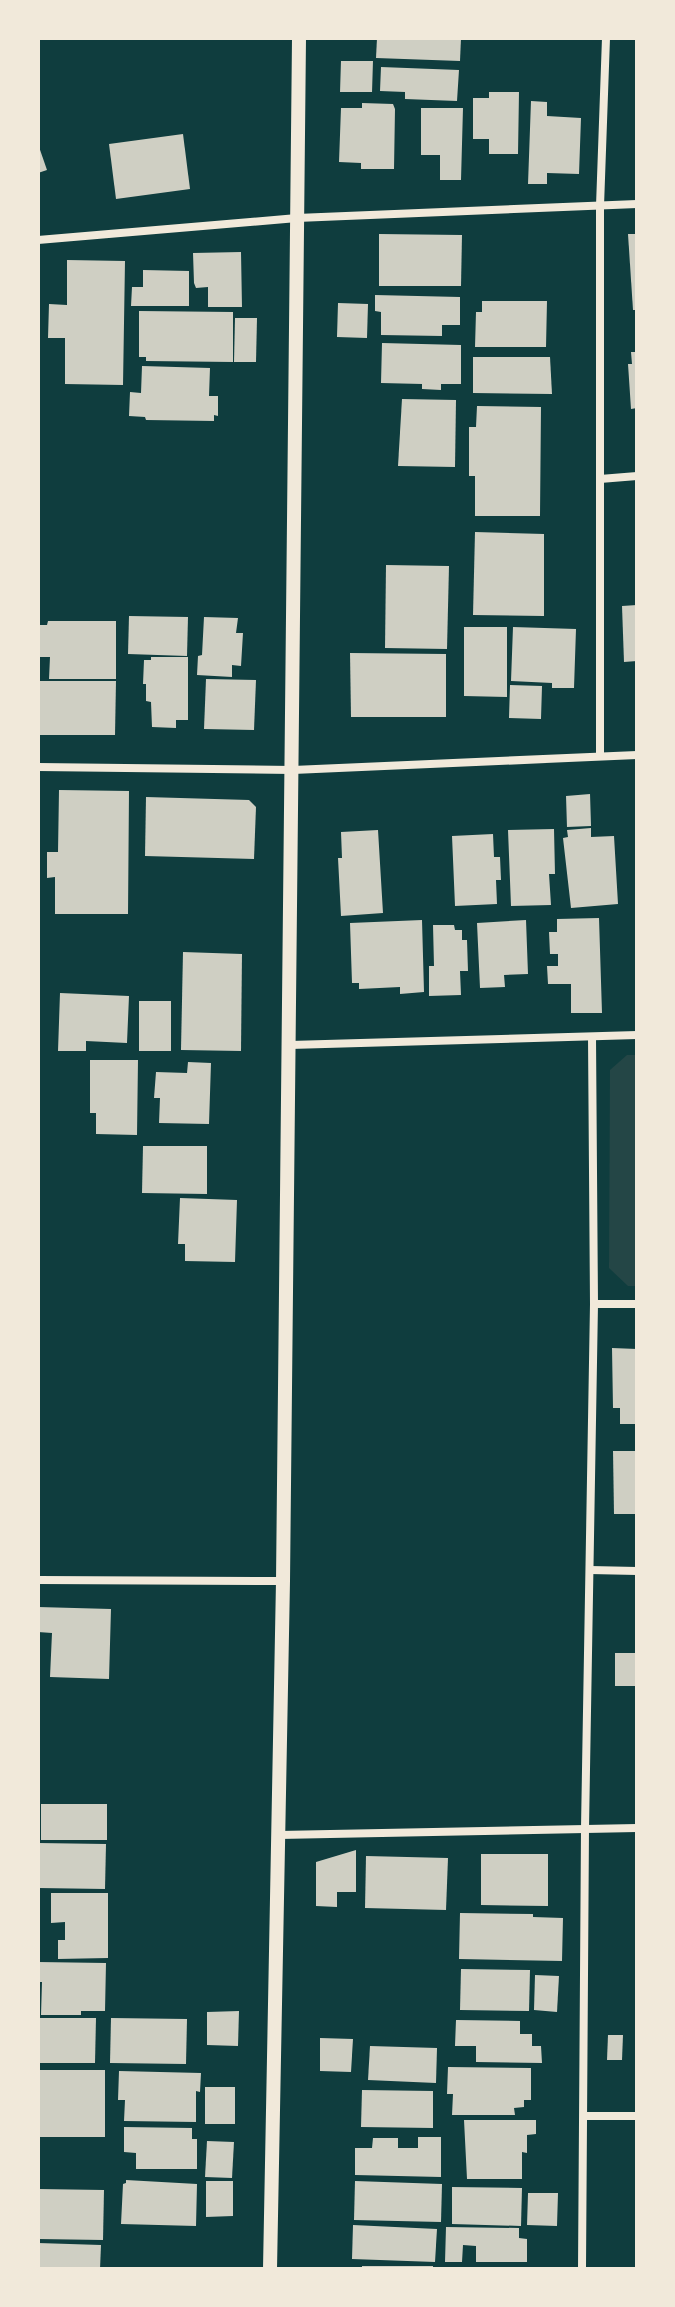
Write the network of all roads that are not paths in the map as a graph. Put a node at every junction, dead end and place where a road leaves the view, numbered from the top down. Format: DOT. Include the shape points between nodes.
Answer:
graph roads {
  1 [pos="299,38"];
  2 [pos="606,38"];
  3 [pos="637,204"];
  4 [pos="600,206"];
  5 [pos="297,218"];
  6 [pos="38,240"];
  7 [pos="637,476"];
  8 [pos="600,479"];
  9 [pos="637,755"];
  10 [pos="600,756"];
  11 [pos="38,767"];
  12 [pos="293,770"];
  13 [pos="637,1035"];
  14 [pos="592,1037"];
  15 [pos="290,1045"];
  16 [pos="594,1304"];
  17 [pos="637,1304"];
  18 [pos="590,1570"];
  19 [pos="637,1571"];
  20 [pos="38,1580"];
  21 [pos="283,1581"];
  22 [pos="585,1828"];
  23 [pos="637,1828"];
  24 [pos="279,1835"];
  25 [pos="584,2116"];
  26 [pos="637,2116"];
  27 [pos="270,2269"];
  28 [pos="582,2269"];
  1 -- 5 [label="street"];
  2 -- 4 [label="street"];
  3 -- 4 [label="street"];
  4 -- 5 [label="street"];
  4 -- 8 [label="street"];
  5 -- 6 [label="street"];
  5 -- 12 [label="street"];
  7 -- 8 [label="street"];
  8 -- 10 [label="street"];
  9 -- 10 [label="street"];
  10 -- 12 [label="street"];
  11 -- 12 [label="street"];
  12 -- 15 [label="street"];
  13 -- 14 [label="street"];
  14 -- 15 [label="street"];
  14 -- 16 [label="street"];
  15 -- 21 [label="street"];
  16 -- 17 [label="street"];
  16 -- 18 [label="street"];
  18 -- 19 [label="street"];
  18 -- 22 [label="street"];
  20 -- 21 [label="street"];
  21 -- 24 [label="street"];
  22 -- 23 [label="street"];
  22 -- 24 [label="street"];
  22 -- 25 [label="street"];
  24 -- 27 [label="street"];
  25 -- 26 [label="street"];
  25 -- 28 [label="street"];
}
